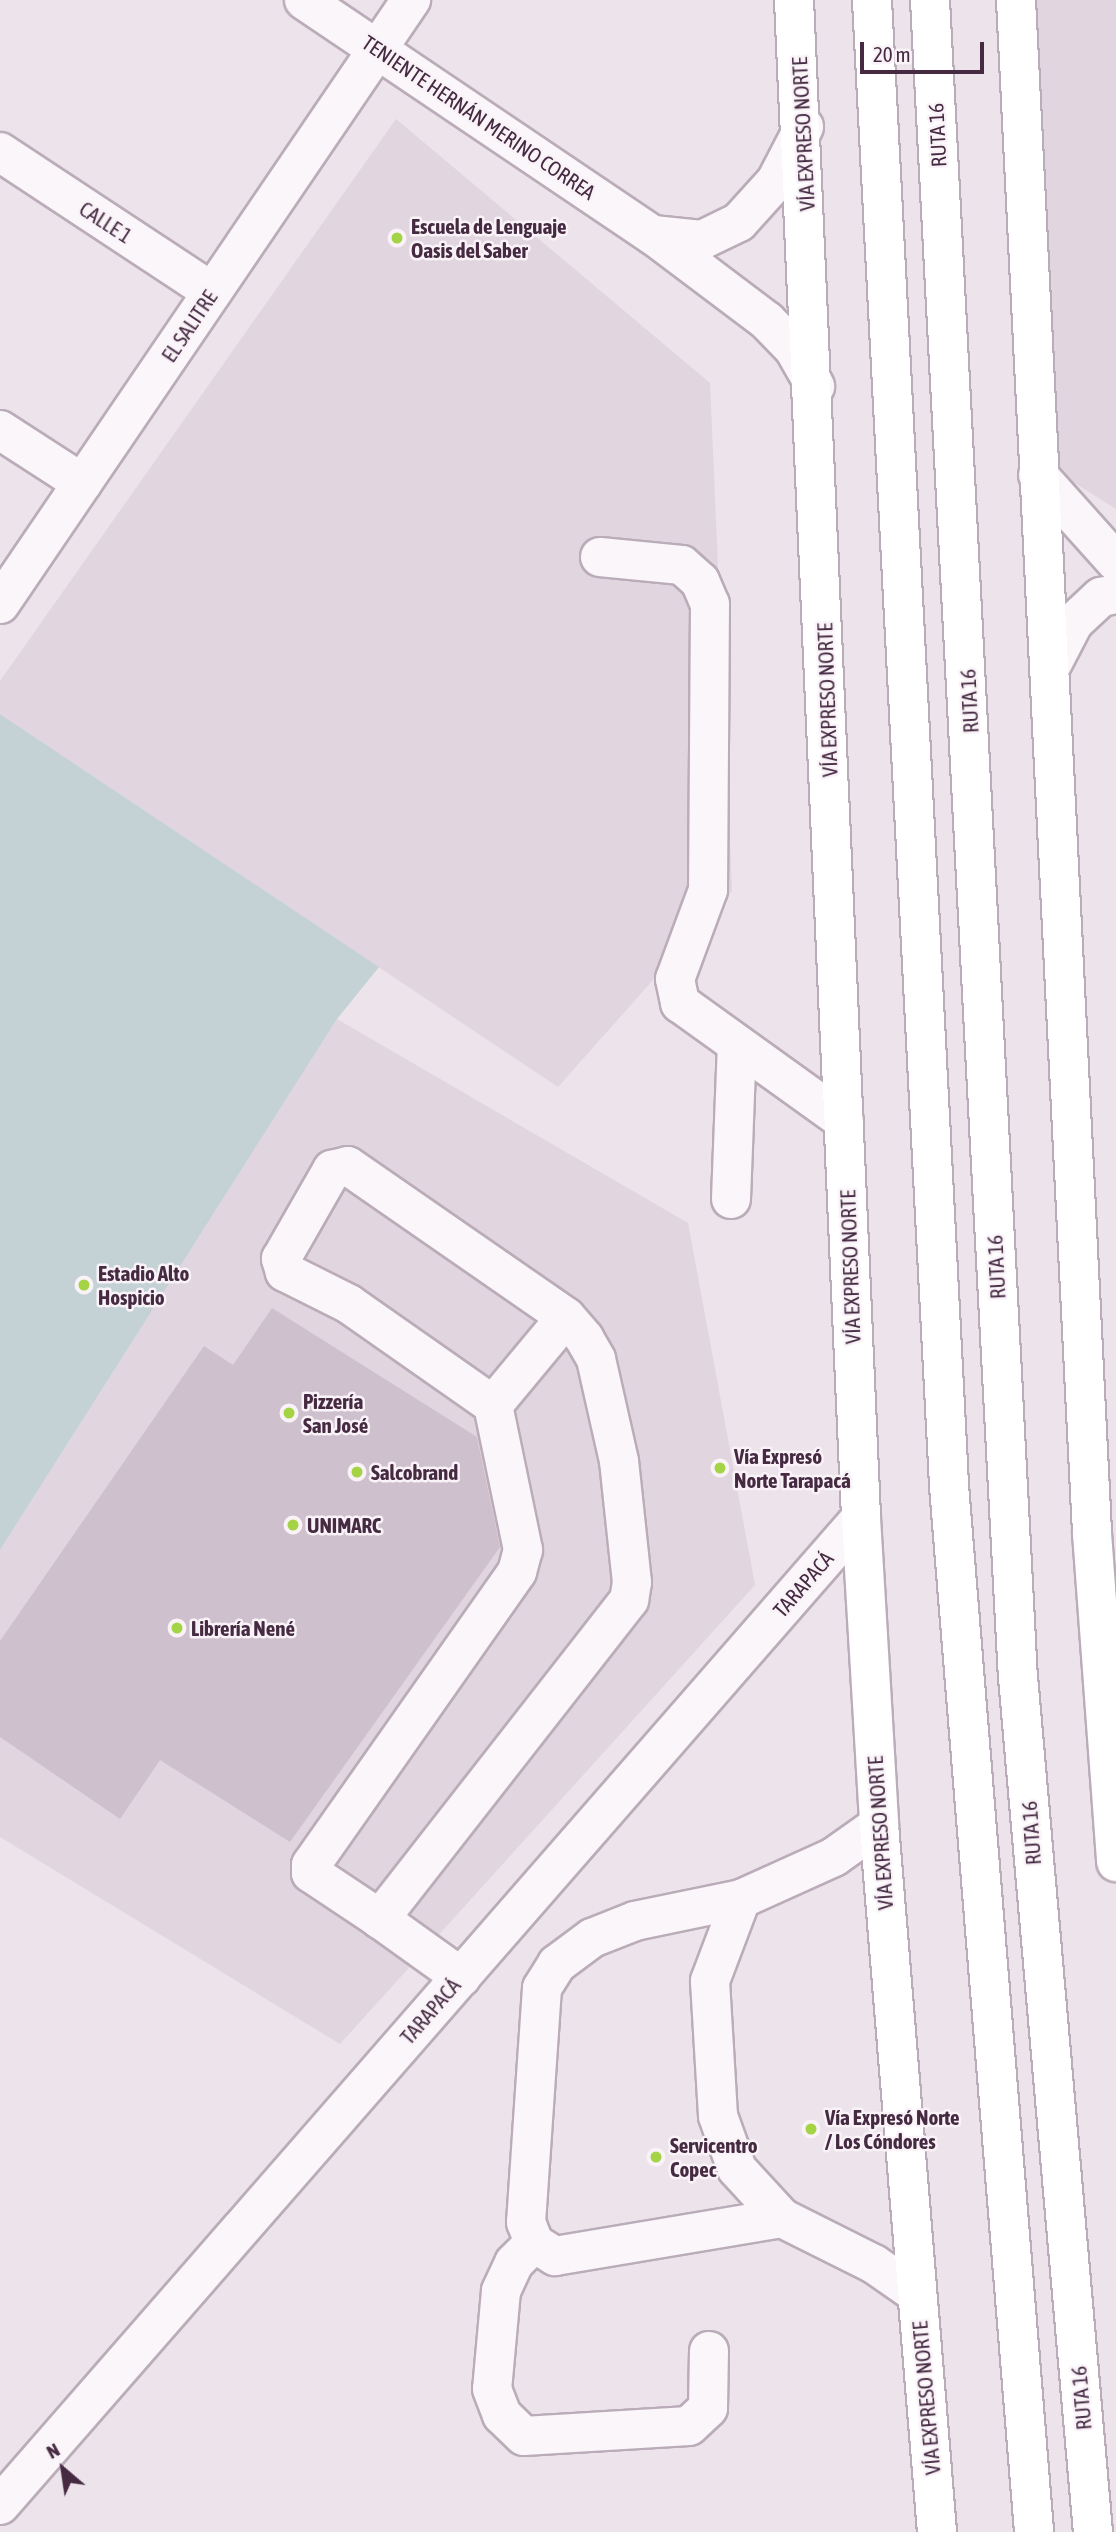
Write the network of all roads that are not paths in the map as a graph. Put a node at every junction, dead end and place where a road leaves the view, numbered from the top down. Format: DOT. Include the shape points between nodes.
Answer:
graph roads {
  1 [pos="304,0"];
  2 [pos="411,0"];
  3 [pos="794,0"];
  4 [pos="872,0"];
  5 [pos="930,0"];
  6 [pos="1016,0"];
  7 [pos="378,48"];
  8 [pos="804,127"];
  9 [pos="0,152"];
  10 [pos="653,235"];
  11 [pos="212,292"];
  12 [pos="815,386"];
  13 [pos="0,430"];
  14 [pos="1038,475"];
  15 [pos="82,483"];
  16 [pos="600,556"];
  17 [pos="1116,562"];
  18 [pos="1116,594"];
  19 [pos="0,604"];
  20 [pos="1049,670"];
  21 [pos="737,1045"];
  22 [pos="844,1121"];
  23 [pos="731,1199"];
  24 [pos="566,1317"];
  25 [pos="493,1405"];
  26 [pos="861,1518"];
  27 [pos="1114,1812"];
  28 [pos="879,1825"];
  29 [pos="1116,1862"];
  30 [pos="741,1899"];
  31 [pos="380,1919"];
  32 [pos="461,1977"];
  33 [pos="782,2218"];
  34 [pos="534,2243"];
  35 [pos="917,2294"];
  36 [pos="709,2351"];
  37 [pos="0,2505"];
  38 [pos="937,2532"];
  39 [pos="1034,2532"];
  40 [pos="1093,2532"];
  1 -- 7 [label="street, TENIENTE HERNÁN MERINO CORREA"];
  2 -- 7 [label="street, EL SALITRE"];
  3 -- 8 [label="main road, VÍA EXPRESO NORTE"];
  4 -- 39 [label="main road" via="949,1486"];
  5 -- 40 [label="main road, RUTA 16" via="1018,1677"];
  6 -- 14 [label="main road"];
  7 -- 10 [label="street, TENIENTE HERNÁN MERINO CORREA"];
  7 -- 11 [label="street, EL SALITRE"];
  8 -- 10 [label="street, TENIENTE HERNÁN MERINO CORREA" via="776,181 739,222 702,240"];
  8 -- 12 [label="main road, VÍA EXPRESO NORTE"];
  9 -- 11 [label="street, CALLE 1"];
  10 -- 12 [label="street, TENIENTE HERNÁN MERINO CORREA" via="767,321 794,349"];
  11 -- 15 [label="street, EL SALITRE"];
  12 -- 22 [label="main road, VÍA EXPRESO NORTE"];
  13 -- 15 [label="street"];
  14 -- 17 [label="street"];
  14 -- 20 [label="main road"];
  15 -- 19 [label="street, EL SALITRE"];
  16 -- 21 [label="street" via="682,565 700,581 710,604 708,890 675,979 680,1003"];
  18 -- 20 [label="street" via="1101,597 1074,622"];
  20 -- 27 [label="main road" via="1091,1533"];
  21 -- 22 [label="street"];
  21 -- 23 [label="street"];
  22 -- 26 [label="main road, VÍA EXPRESO NORTE"];
  24 -- 25 [label="street"];
  24 -- 25 [label="street" via="348,1166 332,1170 281,1259 285,1272 349,1304"];
  24 -- 31 [label="street" via="596,1359 616,1448 632,1582 629,1600"];
  25 -- 31 [label="street" via="523,1550 517,1572 311,1865 312,1873"];
  26 -- 28 [label="main road, VÍA EXPRESO NORTE"];
  26 -- 32 [label="street, TARAPACÁ"];
  27 -- 29 [label="main road"];
  28 -- 30 [label="street" via="834,1857"];
  28 -- 35 [label="main road, VÍA EXPRESO NORTE"];
  30 -- 33 [label="street" via="710,1981 718,2116 737,2169"];
  30 -- 34 [label="street" via="635,1921 592,1938 557,1964 542,1988 526,2222"];
  31 -- 32 [label="street"];
  32 -- 37 [label="street, TARAPACÁ"];
  33 -- 34 [label="street" via="555,2256"];
  33 -- 35 [label="street" via="874,2264"];
  34 -- 36 [label="street" via="514,2263 501,2291 492,2389 502,2415 524,2436 689,2426 708,2408"];
  35 -- 38 [label="main road, VÍA EXPRESO NORTE"];
}
